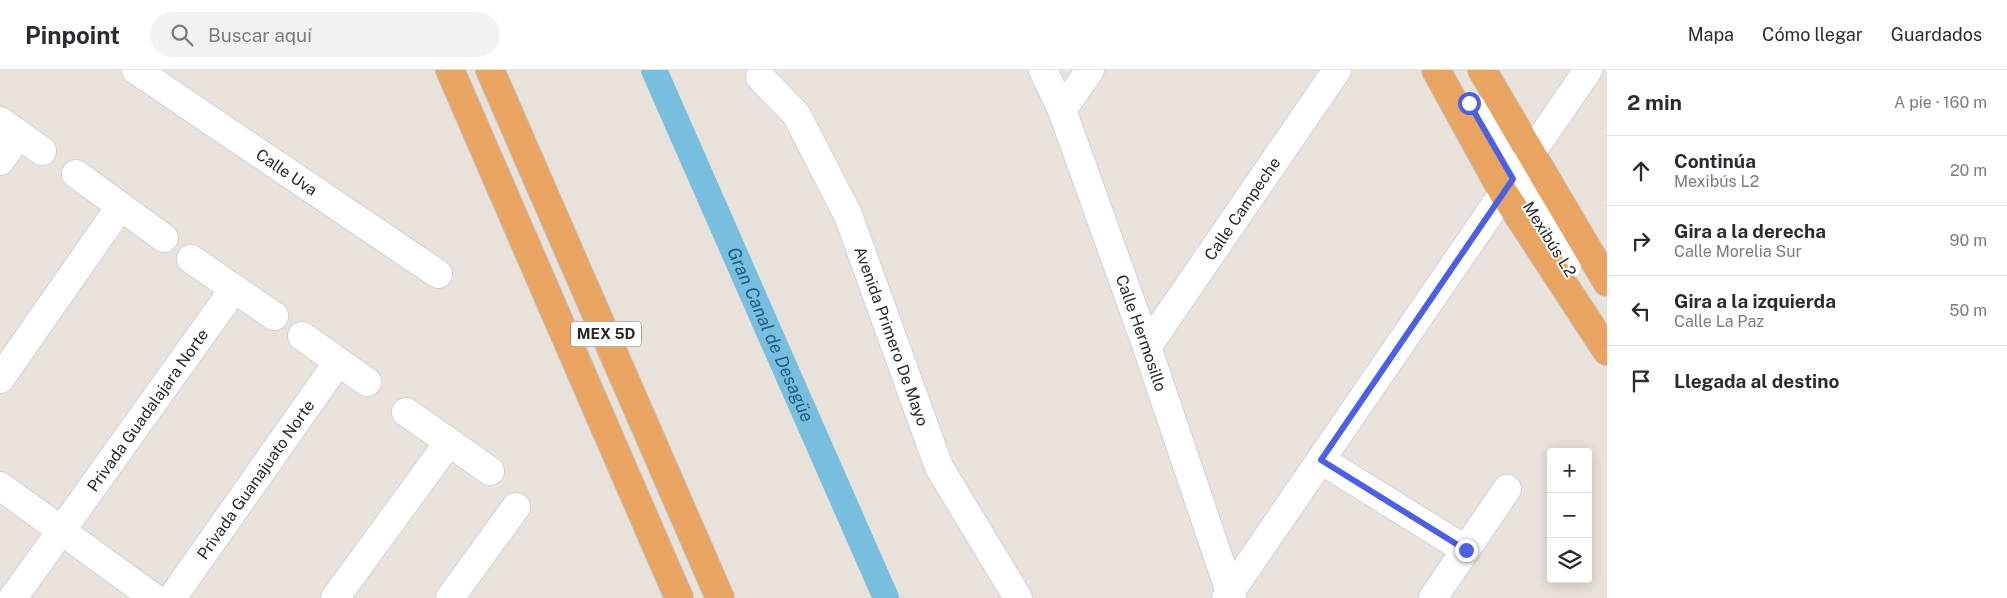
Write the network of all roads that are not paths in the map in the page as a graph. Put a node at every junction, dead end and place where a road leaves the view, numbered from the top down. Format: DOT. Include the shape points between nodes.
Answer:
graph roads {
  1 [pos="136,70"];
  2 [pos="450,70"];
  3 [pos="490,70"];
  4 [pos="1043,70"];
  5 [pos="1090,70"];
  6 [pos="1337,70"];
  7 [pos="1436,70"];
  8 [pos="1450,70"];
  9 [pos="1475,70"];
  10 [pos="1482,70"];
  11 [pos="1588,70"];
  12 [pos="760,77"];
  13 [pos="1062,110"];
  14 [pos="10,128"];
  15 [pos="42,151"];
  16 [pos="0,161"];
  17 [pos="1518,171"];
  18 [pos="76,174"];
  19 [pos="120,207"];
  20 [pos="164,238"];
  21 [pos="191,259"];
  22 [pos="438,274"];
  23 [pos="1607,282"];
  24 [pos="234,289"];
  25 [pos="1607,297"];
  26 [pos="274,316"];
  27 [pos="1607,330"];
  28 [pos="302,336"];
  29 [pos="1147,347"];
  30 [pos="1607,351"];
  31 [pos="338,362"];
  32 [pos="0,379"];
  33 [pos="367,382"];
  34 [pos="406,412"];
  35 [pos="449,442"];
  36 [pos="1321,460"];
  37 [pos="490,471"];
  38 [pos="0,486"];
  39 [pos="1507,490"];
  40 [pos="516,507"];
  41 [pos="62,531"];
  42 [pos="1466,550"];
  43 [pos="1229,596"];
  44 [pos="13,598"];
  45 [pos="154,598"];
  46 [pos="172,598"];
  47 [pos="335,598"];
  48 [pos="450,598"];
  49 [pos="679,598"];
  50 [pos="720,598"];
  51 [pos="1018,598"];
  52 [pos="1433,598"];
  1 -- 22 [label="street, Calle Uva"];
  2 -- 49 [label="highway, MEX 5D"];
  3 -- 50 [label="highway, MEX 5D"];
  4 -- 13 [label="street, Calle Hermosillo"];
  5 -- 13 [label="street"];
  6 -- 29 [label="street, Calle Campeche"];
  7 -- 17 [label="highway"];
  8 -- 17 [label="street, Mexibús L2"];
  9 -- 17 [label="street, Mexibús L2"];
  10 -- 17 [label="highway"];
  11 -- 17 [label="street"];
  12 -- 51 [label="street, Avenida Primero De Mayo" via="796,114 848,215 939,467"];
  13 -- 29 [label="street, Calle Hermosillo"];
  14 -- 15 [label="street"];
  14 -- 16 [label="street"];
  17 -- 23 [label="highway"];
  17 -- 25 [label="street, Mexibús L2"];
  17 -- 27 [label="street, Mexibús L2"];
  17 -- 30 [label="highway"];
  17 -- 36 [label="street"];
  18 -- 19 [label="street"];
  19 -- 20 [label="street"];
  19 -- 32 [label="street"];
  21 -- 24 [label="street"];
  24 -- 26 [label="street"];
  24 -- 41 [label="street, Privada Guadalajara Norte"];
  28 -- 31 [label="street"];
  29 -- 43 [label="street, Calle Hermosillo"];
  31 -- 33 [label="street"];
  31 -- 46 [label="street, Privada Guanajuato Norte"];
  34 -- 35 [label="street"];
  35 -- 37 [label="street"];
  35 -- 47 [label="street"];
  36 -- 42 [label="street"];
  36 -- 43 [label="street"];
  38 -- 41 [label="street"];
  39 -- 42 [label="street"];
  40 -- 48 [label="street"];
  41 -- 44 [label="street, Privada Guadalajara Norte"];
  41 -- 45 [label="street"];
  42 -- 52 [label="street"];
}
